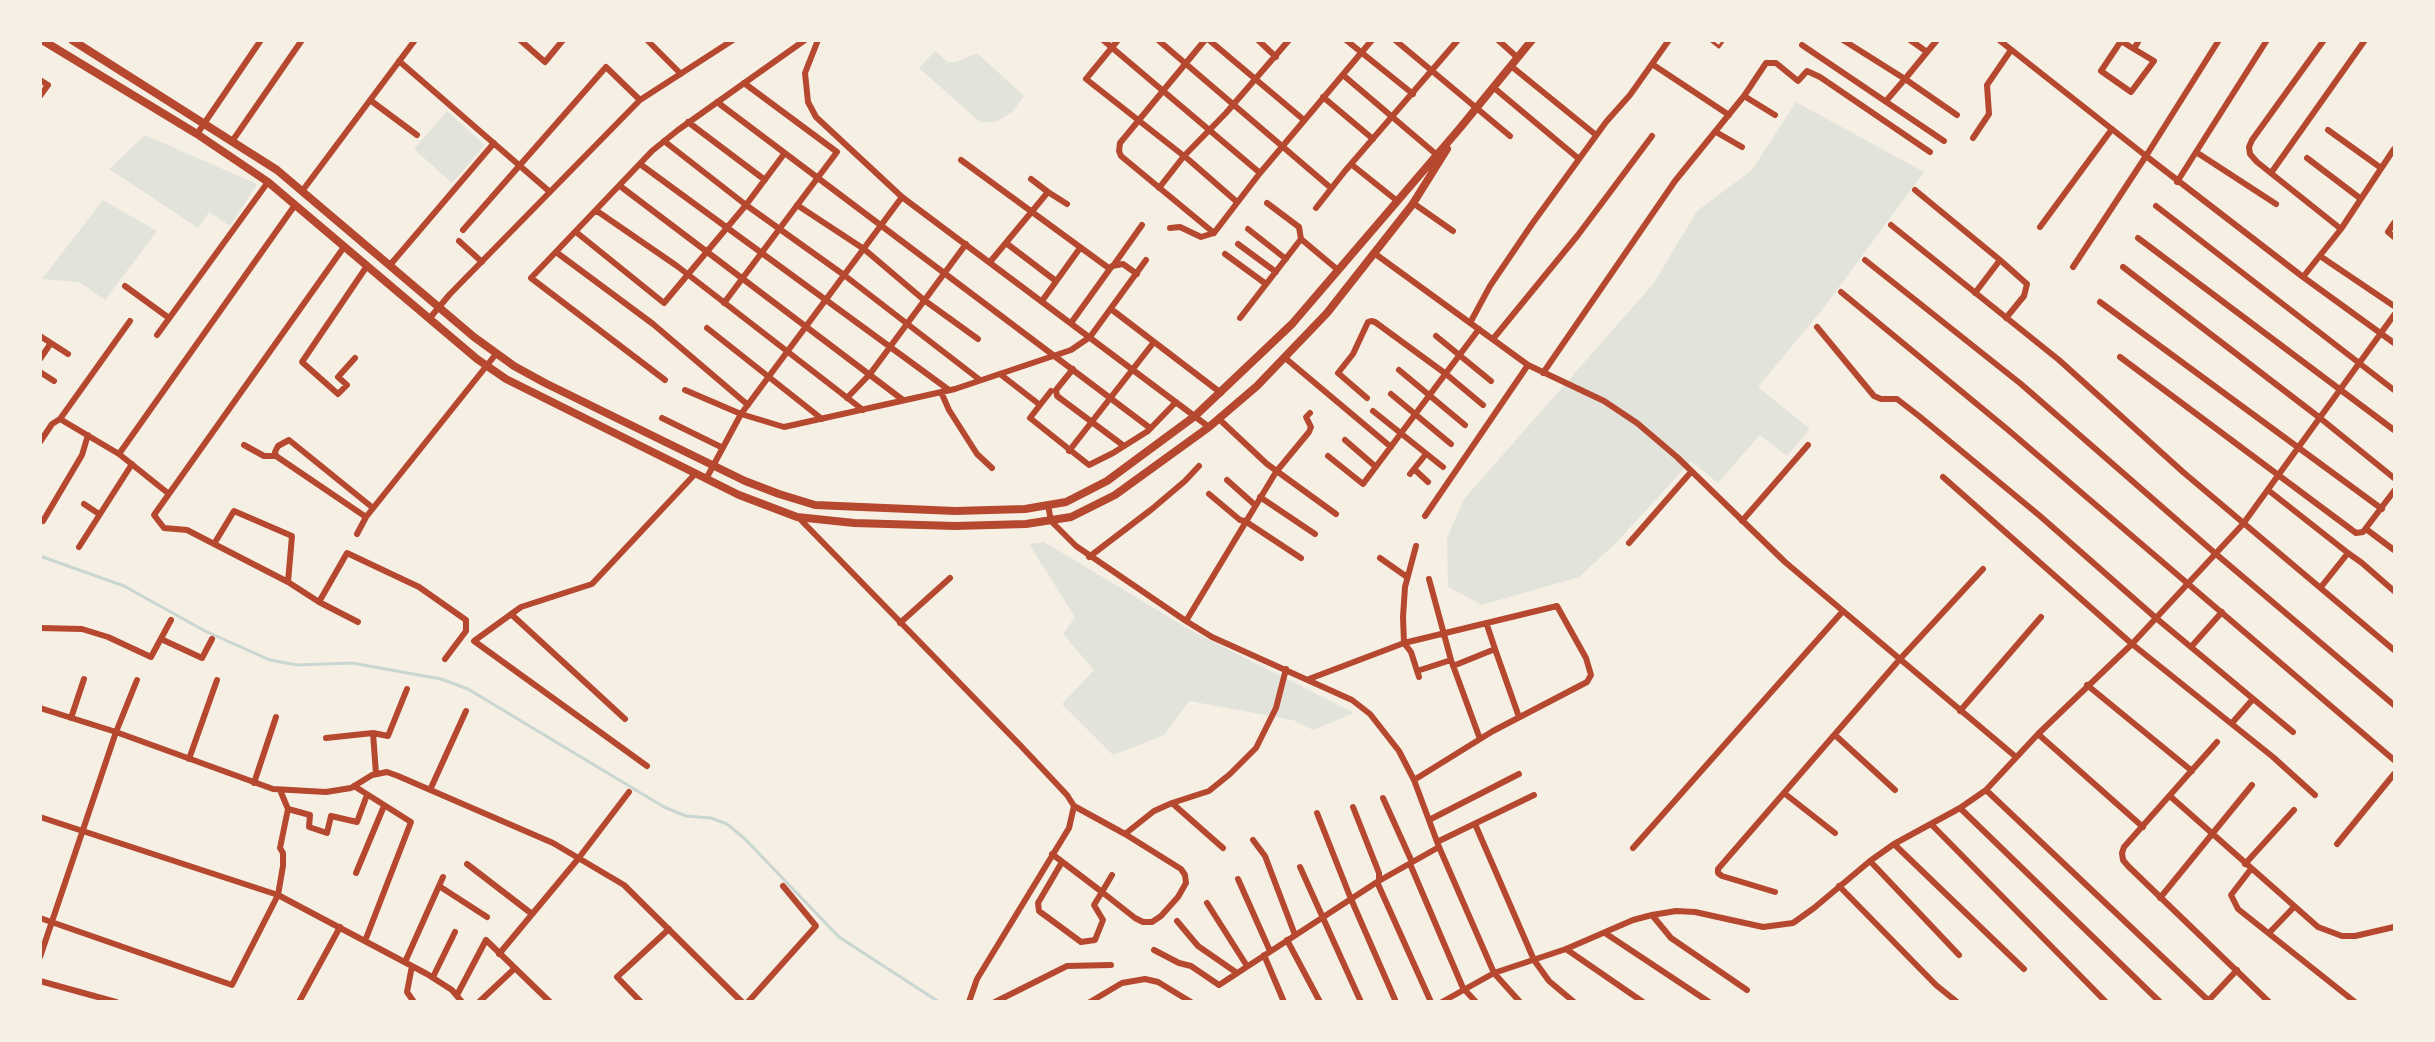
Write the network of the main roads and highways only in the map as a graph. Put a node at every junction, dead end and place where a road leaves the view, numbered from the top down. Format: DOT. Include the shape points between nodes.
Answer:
graph roads {
  1 [pos="42,40"];
  2 [pos="72,40"];
  3 [pos="1532,40"];
  4 [pos="1460,128"];
  1 -- 4 [label="main road" via="268,182 487,366 538,396 739,495 797,517 854,523 1026,524 1071,517 1115,495 1219,419 1257,386 1327,313 1413,203"];
  2 -- 4 [label="main road" via="277,170 496,354 545,383 746,481 815,505 955,511 1025,509 1066,502 1107,481 1195,416 1292,324"];
  3 -- 4 [label="main road"];
}
